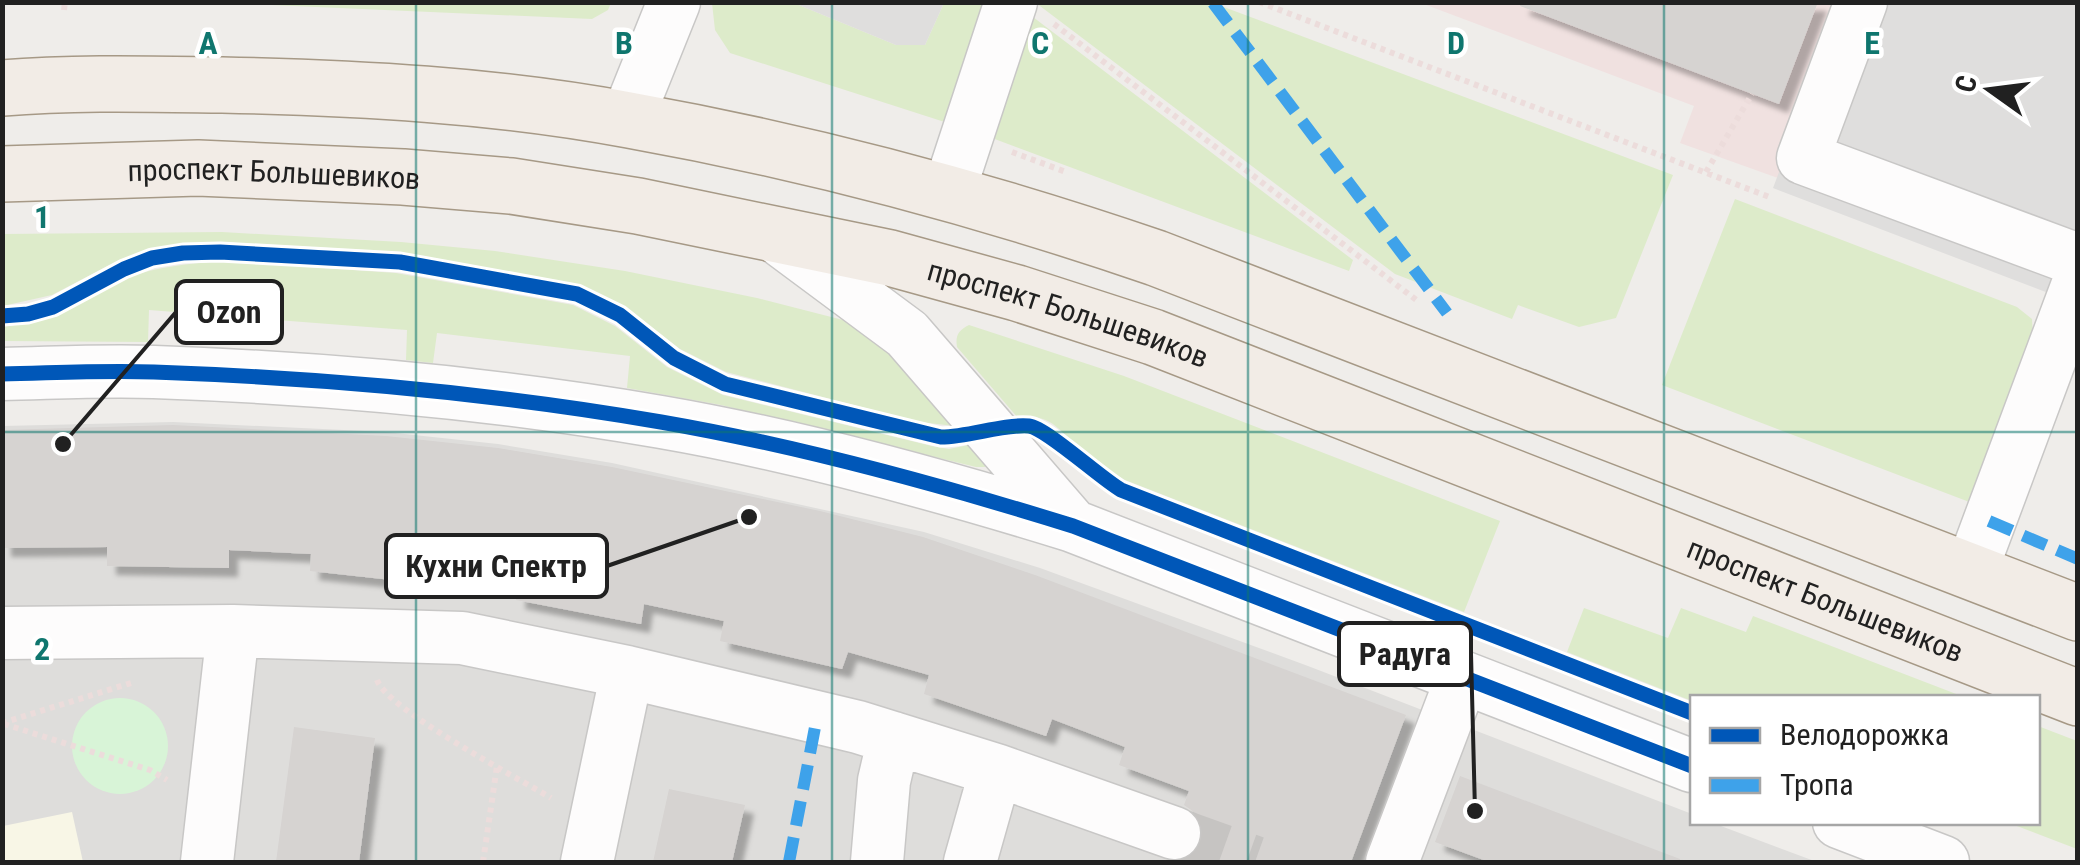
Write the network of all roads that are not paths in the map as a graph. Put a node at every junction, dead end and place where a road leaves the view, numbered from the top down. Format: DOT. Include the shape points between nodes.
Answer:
graph roads {
  1 [pos="674,2"];
  2 [pos="1862,2"];
  3 [pos="1026,8"];
  4 [pos="2,88"];
  5 [pos="626,119"];
  6 [pos="8,175"];
  7 [pos="948,194"];
  8 [pos="775,236"];
  9 [pos="2078,260"];
  10 [pos="2078,284"];
  11 [pos="2,374"];
  12 [pos="1073,526"];
  13 [pos="1970,571"];
  14 [pos="2078,613"];
  15 [pos="233,631"];
  16 [pos="2,633"];
  17 [pos="627,672"];
  18 [pos="1462,678"];
  19 [pos="2078,698"];
  20 [pos="894,738"];
  21 [pos="1690,765"];
  22 [pos="996,770"];
  23 [pos="1847,825"];
  24 [pos="1174,832"];
  25 [pos="591,844"];
  26 [pos="207,862"];
  27 [pos="877,862"];
  28 [pos="970,862"];
  29 [pos="1392,862"];
  30 [pos="1943,862"];
  1 -- 5 [label="street"];
  2 -- 9 [label="street" via="1804,158"];
  3 -- 7 [label="street"];
  4 -- 5 [label="main road" via="326,87"];
  5 -- 7 [label="main road"];
  6 -- 8 [label="main road, проспект Большевиков" via="198,168 403,177 638,206"];
  7 -- 13 [label="main road" via="1242,289"];
  8 -- 12 [label="street" via="907,334"];
  8 -- 19 [label="main road, проспект Большевиков" via="890,258 1153,337"];
  10 -- 13 [label="street"];
  11 -- 12 [label="street" via="152,372 494,398 662,422 818,455"];
  12 -- 18 [label="street"];
  13 -- 14 [label="main road"];
  15 -- 16 [label="street"];
  15 -- 17 [label="street" via="462,638"];
  15 -- 26 [label="street"];
  17 -- 20 [label="street"];
  17 -- 25 [label="street"];
  18 -- 21 [label="street"];
  18 -- 29 [label="street"];
  20 -- 22 [label="street"];
  20 -- 27 [label="street"];
  22 -- 24 [label="street"];
  22 -- 28 [label="street"];
  23 -- 30 [label="street"];
}
